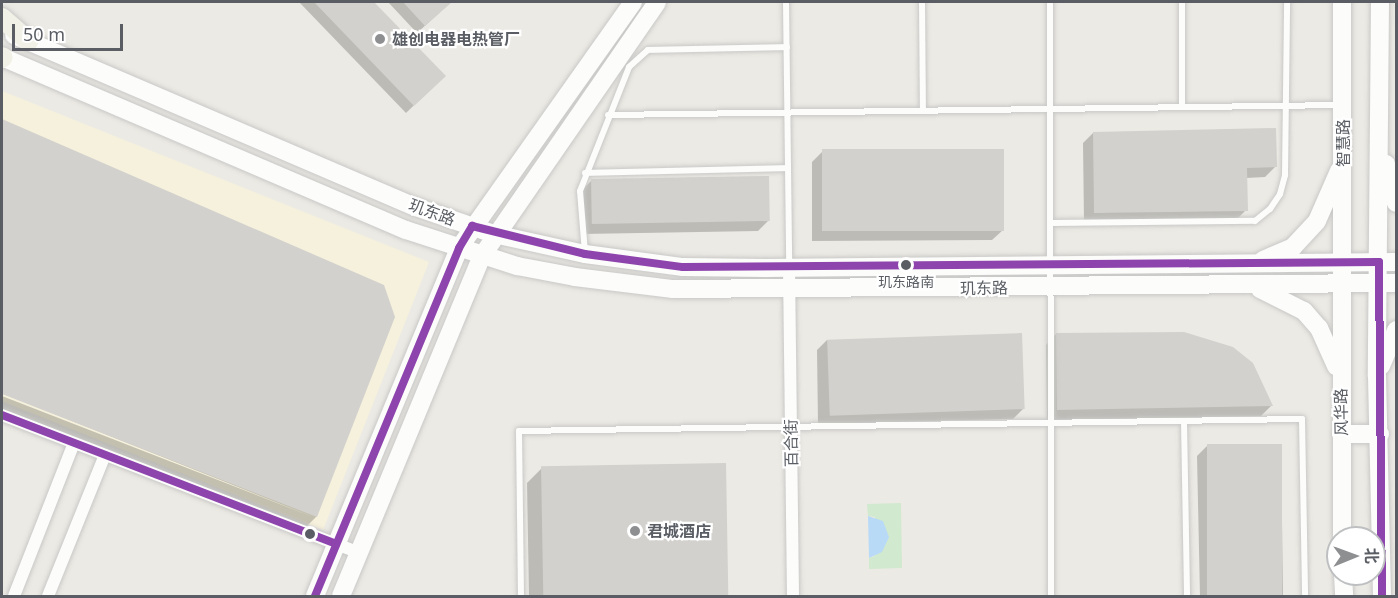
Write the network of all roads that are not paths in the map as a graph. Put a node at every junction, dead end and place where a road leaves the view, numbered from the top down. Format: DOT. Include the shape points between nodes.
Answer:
graph roads {
  1 [pos="633,2"];
  2 [pos="657,2"];
  3 [pos="786,2"];
  4 [pos="922,2"];
  5 [pos="1050,2"];
  6 [pos="1182,2"];
  7 [pos="1287,2"];
  8 [pos="1342,2"];
  9 [pos="1380,2"];
  10 [pos="2,18"];
  11 [pos="2,30"];
  12 [pos="28,41"];
  13 [pos="786,47"];
  14 [pos="2,57"];
  15 [pos="1342,105"];
  16 [pos="1286,106"];
  17 [pos="1182,107"];
  18 [pos="1050,109"];
  19 [pos="923,111"];
  20 [pos="787,112"];
  21 [pos="608,115"];
  22 [pos="1380,145"];
  23 [pos="1343,161"];
  24 [pos="788,168"];
  25 [pos="585,172"];
  26 [pos="1396,203"];
  27 [pos="1051,223"];
  28 [pos="472,226"];
  29 [pos="494,234"];
  30 [pos="459,248"];
  31 [pos="585,254"];
  32 [pos="482,256"];
  33 [pos="1388,262"];
  34 [pos="1341,264"];
  35 [pos="1241,265"];
  36 [pos="1051,266"];
  37 [pos="789,268"];
  38 [pos="1387,283"];
  39 [pos="1251,285"];
  40 [pos="1341,285"];
  41 [pos="1050,287"];
  42 [pos="789,290"];
  43 [pos="1396,330"];
  44 [pos="1377,376"];
  45 [pos="1340,379"];
  46 [pos="2,415"];
  47 [pos="1184,421"];
  48 [pos="1051,423"];
  49 [pos="790,427"];
  50 [pos="1341,434"];
  51 [pos="1380,434"];
  52 [pos="74,443"];
  53 [pos="105,455"];
  54 [pos="1342,526"];
  55 [pos="336,544"];
  56 [pos="359,553"];
  57 [pos="14,597"];
  58 [pos="48,597"];
  59 [pos="315,597"];
  60 [pos="341,597"];
  61 [pos="521,597"];
  62 [pos="793,597"];
  63 [pos="1051,597"];
  64 [pos="1187,597"];
  65 [pos="1305,597"];
  66 [pos="1382,597"];
  1 -- 28 [label="main road"];
  2 -- 29 [label="main road"];
  3 -- 13 [label="lane"];
  4 -- 19 [label="lane"];
  5 -- 18 [label="lane"];
  6 -- 17 [label="lane"];
  7 -- 16 [label="lane"];
  8 -- 15 [label="main road, 智慧路"];
  9 -- 22 [label="main road"];
  10 -- 12 [label="main road"];
  11 -- 12 [label="main road, 玑东路"];
  12 -- 28 [label="main road, 玑东路" via="347,180"];
  13 -- 20 [label="lane"];
  13 -- 21 [label="lane" via="648,50 630,67"];
  14 -- 30 [label="main road, 玑东路" via="337,203"];
  15 -- 16 [label="lane"];
  15 -- 23 [label="main road, 智慧路"];
  16 -- 17 [label="lane"];
  16 -- 27 [label="lane" via="1285,175 1280,194 1255,220"];
  17 -- 18 [label="lane"];
  18 -- 19 [label="lane"];
  18 -- 27 [label="lane"];
  19 -- 20 [label="lane"];
  20 -- 21 [label="lane"];
  20 -- 24 [label="lane"];
  21 -- 25 [label="lane"];
  22 -- 26 [label="main road"];
  22 -- 33 [label="main road"];
  23 -- 34 [label="main road, 智慧路"];
  23 -- 35 [label="main road" via="1317,221 1300,240 1278,256"];
  24 -- 25 [label="lane"];
  24 -- 37 [label="lane"];
  25 -- 31 [label="lane" via="580,191"];
  27 -- 36 [label="lane"];
  28 -- 29 [label="main road, 玑东路"];
  28 -- 30 [label="main road"];
  29 -- 31 [label="main road, 玑东路"];
  29 -- 32 [label="main road"];
  30 -- 32 [label="main road, 玑东路"];
  30 -- 55 [label="main road"];
  31 -- 37 [label="main road, 玑东路" via="683,267"];
  32 -- 42 [label="main road, 玑东路" via="627,285"];
  32 -- 56 [label="main road"];
  33 -- 34 [label="main road, 玑东路"];
  33 -- 38 [label="main road"];
  34 -- 35 [label="main road, 玑东路"];
  34 -- 40 [label="main road, 智慧路"];
  35 -- 36 [label="main road, 玑东路"];
  36 -- 37 [label="main road, 玑东路"];
  36 -- 41 [label="lane"];
  37 -- 42 [label="street, 百合街"];
  38 -- 40 [label="main road, 玑东路"];
  38 -- 44 [label="main road"];
  39 -- 40 [label="main road, 玑东路"];
  39 -- 41 [label="main road, 玑东路"];
  39 -- 45 [label="main road" via="1286,299 1304,312 1328,346"];
  40 -- 45 [label="main road, 风华路"];
  41 -- 42 [label="main road, 玑东路"];
  41 -- 48 [label="lane"];
  42 -- 49 [label="street, 百合街"];
  43 -- 44 [label="main road"];
  44 -- 51 [label="main road"];
  45 -- 50 [label="main road, 风华路"];
  46 -- 52 [label="street"];
  47 -- 48 [label="lane"];
  47 -- 64 [label="lane"];
  47 -- 65 [label="lane" via="1302,419"];
  48 -- 49 [label="lane"];
  48 -- 63 [label="lane"];
  49 -- 61 [label="lane" via="519,431"];
  49 -- 62 [label="street, 百合街"];
  50 -- 51 [label="main road"];
  50 -- 54 [label="main road, 风华路"];
  51 -- 66 [label="main road"];
  52 -- 53 [label="street"];
  52 -- 57 [label="street"];
  53 -- 55 [label="street"];
  53 -- 58 [label="street"];
  55 -- 56 [label="street"];
  55 -- 59 [label="main road"];
  56 -- 60 [label="main road"];
}
